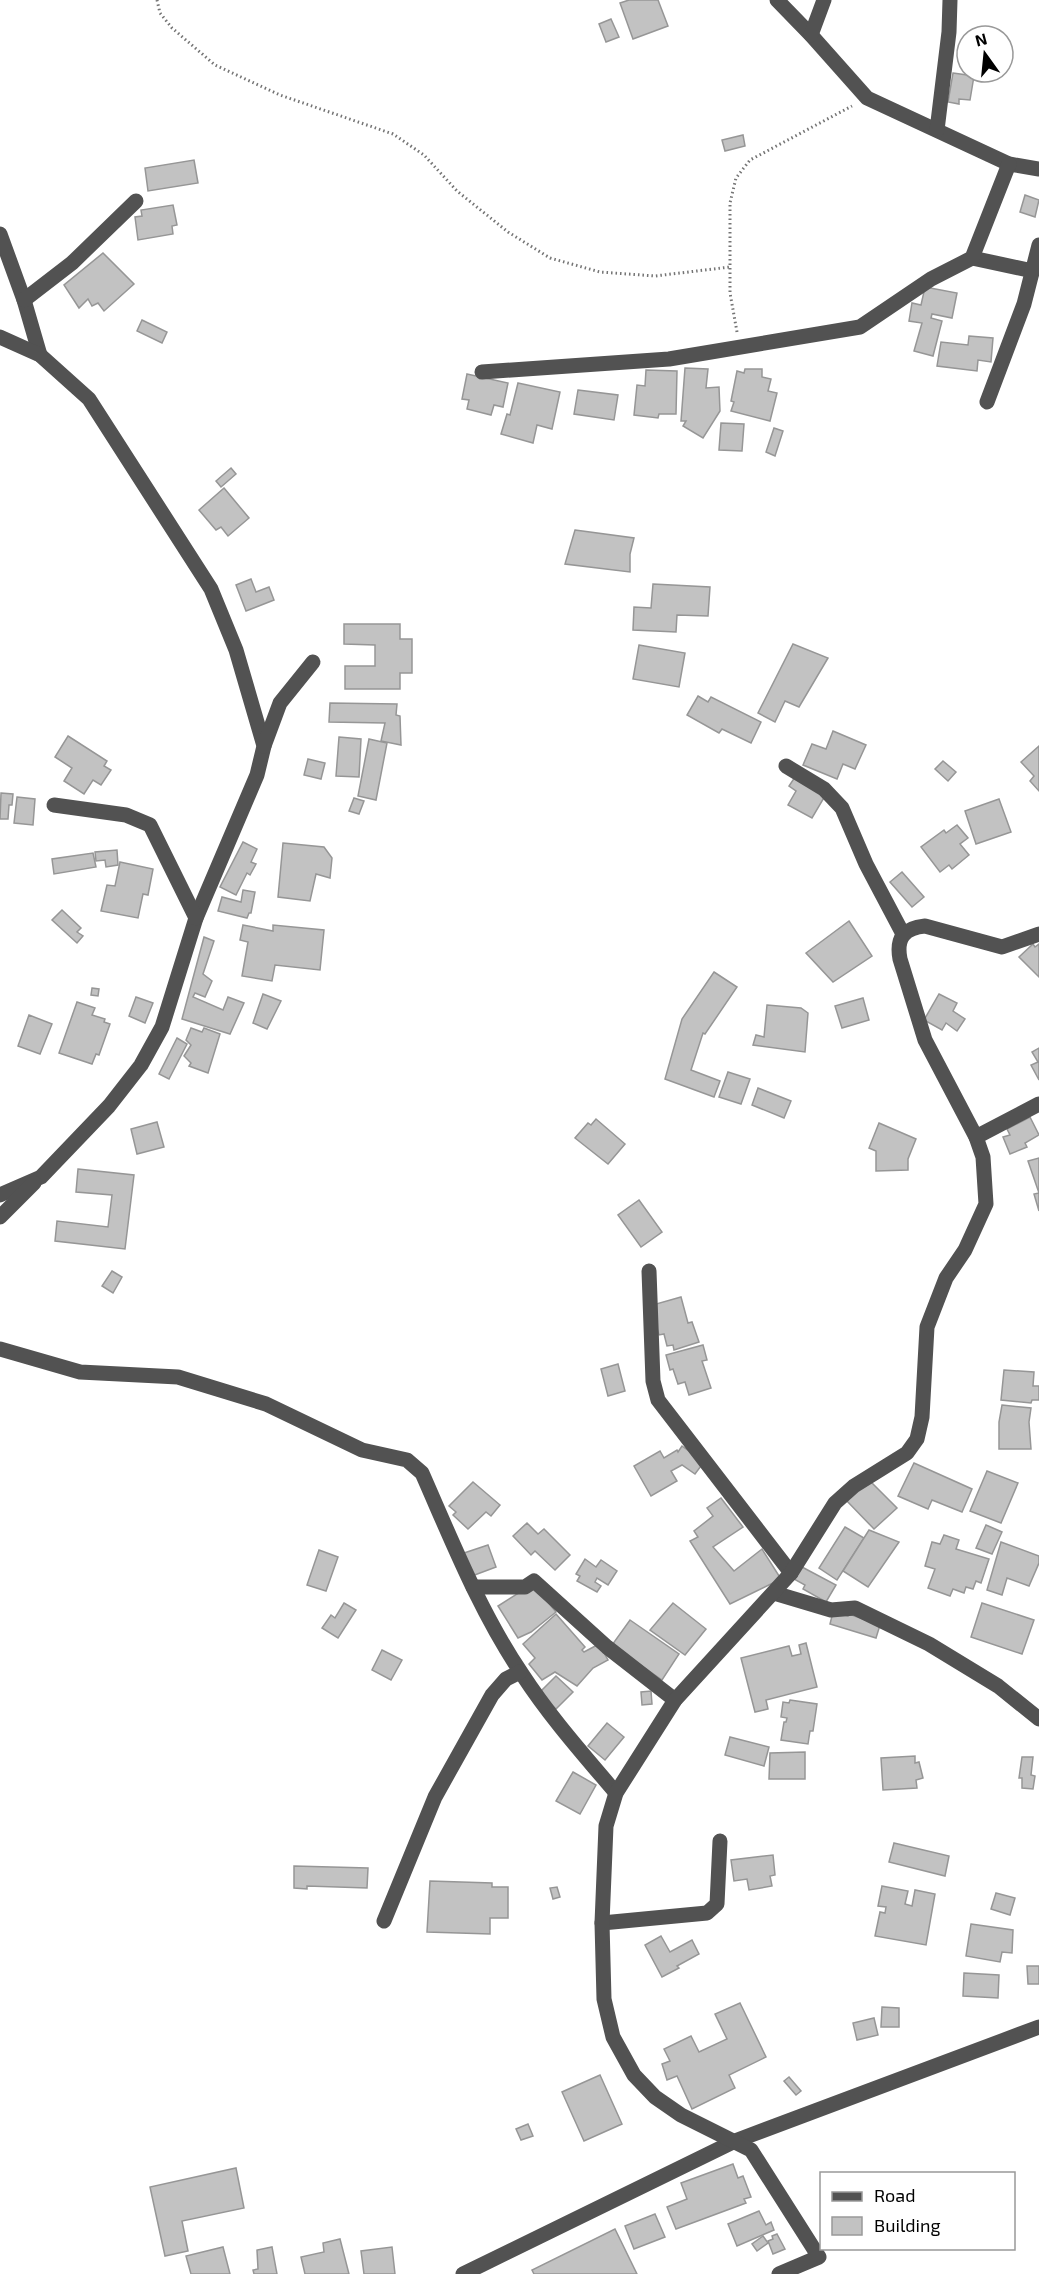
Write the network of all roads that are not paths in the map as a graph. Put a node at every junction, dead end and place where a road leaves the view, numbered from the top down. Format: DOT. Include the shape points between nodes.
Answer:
graph roads {
  1 [pos="777,0"];
  2 [pos="824,0"];
  3 [pos="950,0"];
  4 [pos="811,35"];
  5 [pos="937,130"];
  6 [pos="1008,164"];
  7 [pos="1039,169"];
  8 [pos="136,201"];
  9 [pos="0,234"];
  10 [pos="1039,245"];
  11 [pos="972,258"];
  12 [pos="1033,270"];
  13 [pos="24,300"];
  14 [pos="0,337"];
  15 [pos="40,355"];
  16 [pos="482,372"];
  17 [pos="987,402"];
  18 [pos="313,662"];
  19 [pos="264,746"];
  20 [pos="786,766"];
  21 [pos="54,805"];
  22 [pos="196,918"];
  23 [pos="903,934"];
  24 [pos="1039,934"];
  25 [pos="1039,1104"];
  26 [pos="976,1137"];
  27 [pos="41,1177"];
  28 [pos="0,1195"];
  29 [pos="0,1217"];
  30 [pos="649,1271"];
  31 [pos="0,1349"];
  32 [pos="791,1573"];
  33 [pos="473,1587"];
  34 [pos="774,1593"];
  35 [pos="520,1672"];
  36 [pos="675,1700"];
  37 [pos="1039,1719"];
  38 [pos="616,1793"];
  39 [pos="720,1841"];
  40 [pos="384,1921"];
  41 [pos="602,1923"];
  42 [pos="1039,2027"];
  43 [pos="735,2141"];
  44 [pos="463,2274"];
  45 [pos="779,2274"];
  1 -- 4 [label="street"];
  2 -- 4 [label="street"];
  3 -- 5 [label="street"];
  4 -- 5 [label="street" via="867,98"];
  5 -- 6 [label="street"];
  6 -- 7 [label="street"];
  6 -- 11 [label="street"];
  8 -- 13 [label="street" via="72,263"];
  9 -- 13 [label="street"];
  10 -- 12 [label="street"];
  11 -- 12 [label="street"];
  11 -- 16 [label="street" via="931,279 860,327 669,359"];
  12 -- 17 [label="street"];
  13 -- 15 [label="street"];
  14 -- 15 [label="street"];
  15 -- 19 [label="street" via="89,399 211,589 236,650"];
  18 -- 19 [label="street" via="280,703"];
  19 -- 22 [label="street" via="257,775"];
  20 -- 23 [label="street" via="824,789 842,808"];
  21 -- 22 [label="street" via="126,815 150,825"];
  22 -- 27 [label="street" via="162,1027 141,1065 109,1106"];
  23 -- 24 [label="street" via="912,927 925,926 1002,947"];
  23 -- 26 [label="street" via="898,949 900,959 925,1040"];
  25 -- 26 [label="street"];
  26 -- 32 [label="street" via="983,1157 986,1204 965,1250 946,1278 927,1327 922,1417 917,1439 907,1453 854,1486 835,1503"];
  27 -- 28 [label="street"];
  27 -- 29 [label="street"];
  30 -- 32 [label="street" via="653,1381 658,1400"];
  31 -- 33 [label="street" via="80,1372 178,1377 266,1404 362,1450 407,1460 422,1473"];
  32 -- 34 [label="street"];
  33 -- 35 [label="street"];
  33 -- 36 [label="street" via="525,1587 534,1581 607,1647"];
  34 -- 36 [label="street"];
  34 -- 37 [label="street" via="831,1610 855,1608 959,1662 998,1686"];
  35 -- 38 [label="street" via="548,1713"];
  35 -- 40 [label="street" via="506,1679 492,1695 435,1797"];
  36 -- 38 [label="street"];
  38 -- 41 [label="street" via="606,1826"];
  39 -- 41 [label="street" via="717,1904 707,1913"];
  41 -- 43 [label="street" via="604,1999 613,2037 634,2075 655,2097 681,2115"];
  42 -- 43 [label="street"];
  43 -- 44 [label="street"];
  43 -- 45 [label="street" via="750,2150 819,2257"];
}
